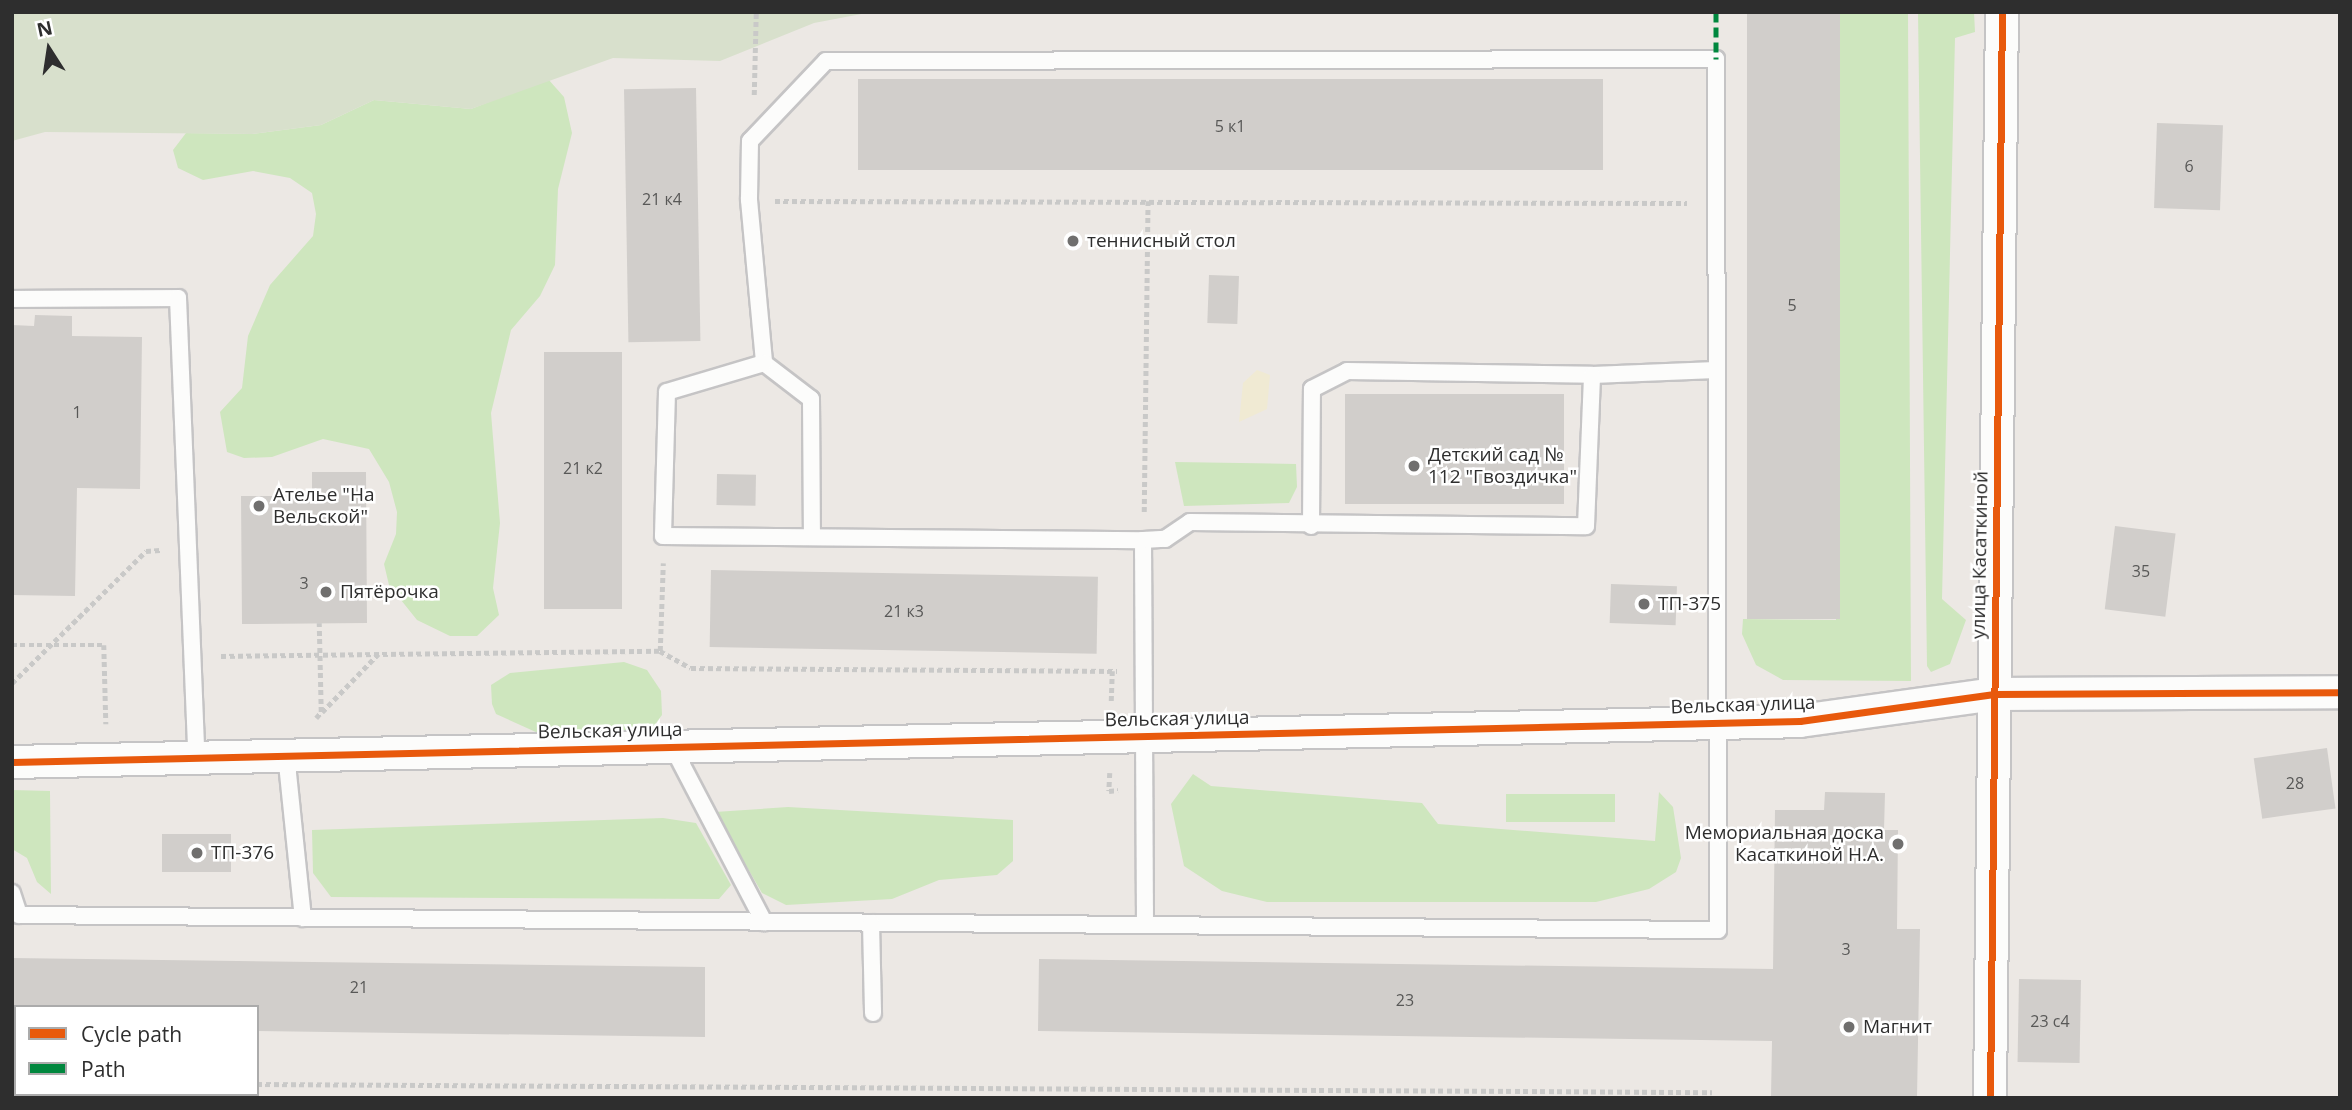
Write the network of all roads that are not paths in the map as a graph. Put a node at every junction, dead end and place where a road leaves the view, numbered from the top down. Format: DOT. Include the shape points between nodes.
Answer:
graph roads {
  1 [pos="2002,12"];
  2 [pos="12,299"];
  3 [pos="764,363"];
  4 [pos="1716,370"];
  5 [pos="1592,375"];
  6 [pos="1311,526"];
  7 [pos="812,537"];
  8 [pos="1143,540"];
  9 [pos="2340,692"];
  10 [pos="1994,694"];
  11 [pos="1716,723"];
  12 [pos="1144,736"];
  13 [pos="672,746"];
  14 [pos="286,754"];
  15 [pos="196,756"];
  16 [pos="12,762"];
  17 [pos="12,893"];
  18 [pos="303,918"];
  19 [pos="764,922"];
  20 [pos="871,923"];
  21 [pos="1145,925"];
  22 [pos="873,1013"];
  23 [pos="1990,1098"];
  1 -- 10 [label="street, улица Касаткиной"];
  2 -- 15 [label="lane" via="178,298"];
  3 -- 4 [label="lane" via="749,201 750,141 826,61 1716,59"];
  3 -- 7 [label="lane" via="811,399"];
  3 -- 7 [label="lane" via="667,392 663,536"];
  4 -- 5 [label="lane"];
  4 -- 11 [label="lane"];
  5 -- 6 [label="lane" via="1346,371 1311,389"];
  5 -- 6 [label="lane" via="1586,526"];
  6 -- 8 [label="lane" via="1190,522 1165,539"];
  7 -- 8 [label="lane"];
  8 -- 12 [label="lane"];
  9 -- 10 [label="street, Вельская улица"];
  10 -- 11 [label="street, Вельская улица" via="1800,721"];
  10 -- 23 [label="street, улица Касаткиной"];
  11 -- 12 [label="street, Вельская улица"];
  11 -- 21 [label="lane" via="1718,930"];
  12 -- 13 [label="street, Вельская улица"];
  12 -- 21 [label="lane"];
  13 -- 14 [label="street, Вельская улица"];
  13 -- 19 [label="lane"];
  14 -- 15 [label="street, Вельская улица"];
  14 -- 18 [label="lane"];
  15 -- 16 [label="street, Вельская улица"];
  17 -- 18 [label="lane" via="19,915"];
  18 -- 19 [label="lane"];
  19 -- 20 [label="lane"];
  20 -- 21 [label="lane"];
  20 -- 22 [label="lane"];
}
